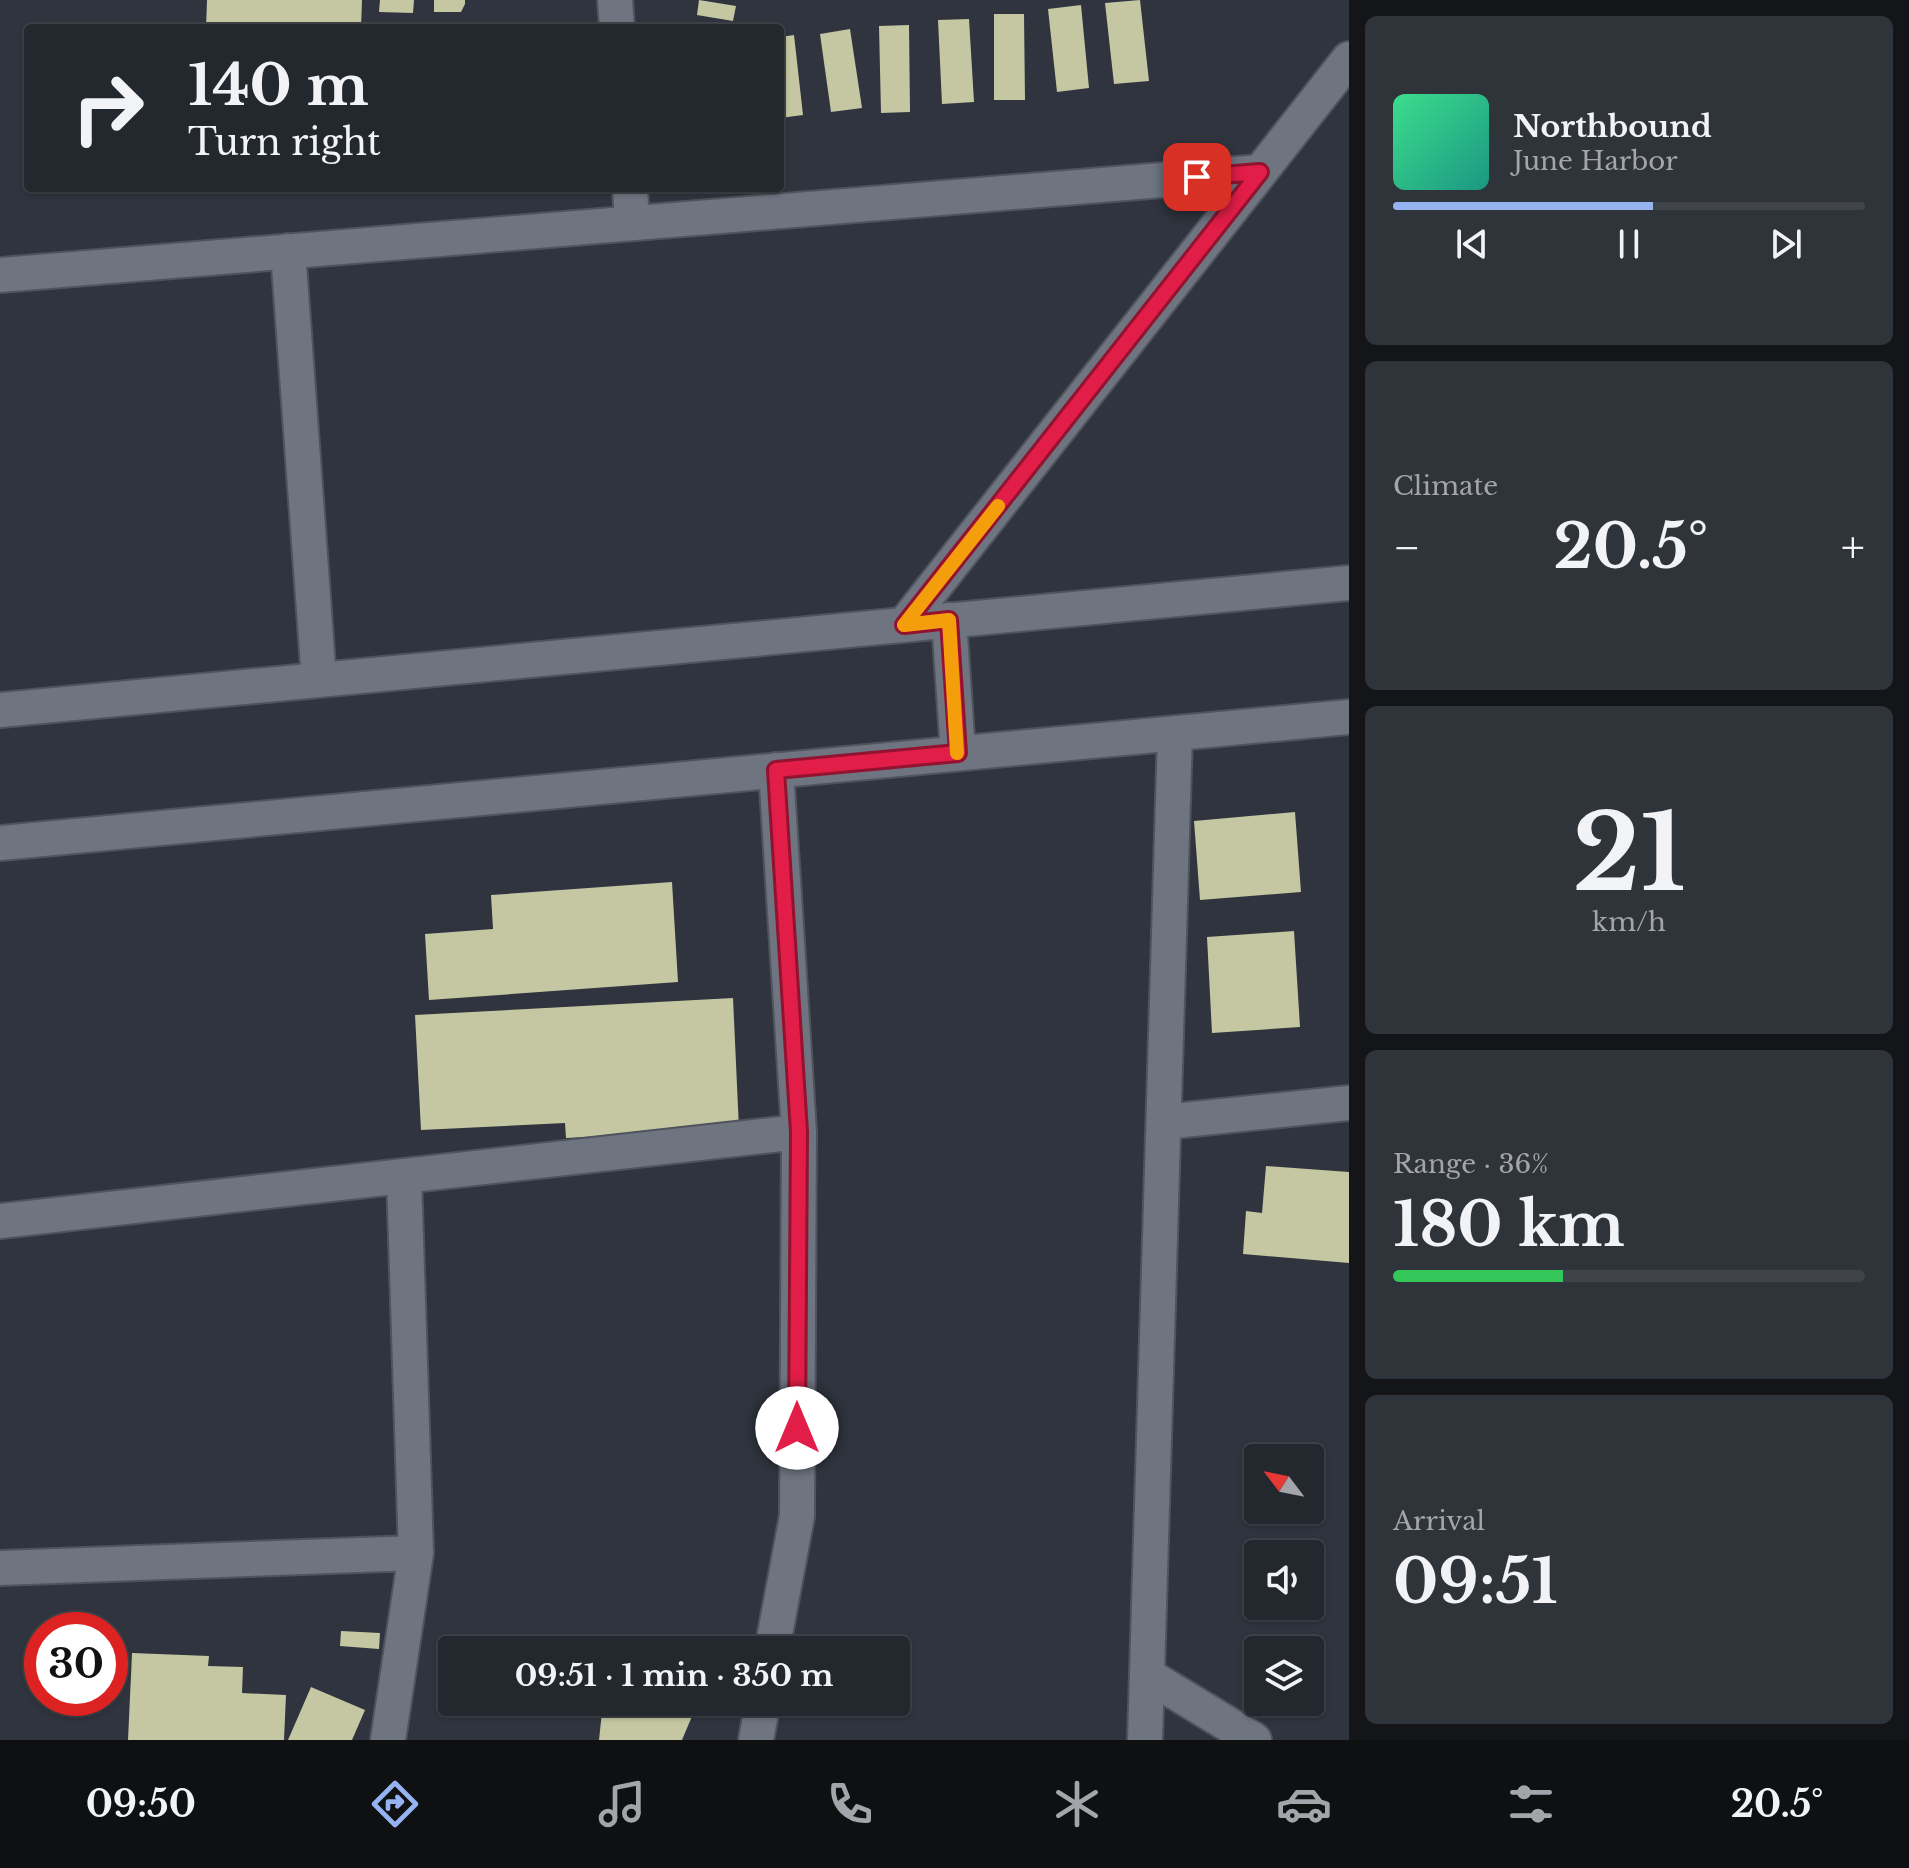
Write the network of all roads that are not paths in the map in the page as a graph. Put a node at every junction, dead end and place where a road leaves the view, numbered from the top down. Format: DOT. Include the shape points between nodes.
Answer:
graph roads {
  1 [pos="615,0"];
  2 [pos="617,24"];
  3 [pos="1349,59"];
  4 [pos="1260,172"];
  5 [pos="630,192"];
  6 [pos="632,223"];
  7 [pos="288,251"];
  8 [pos="0,275"];
  9 [pos="1349,583"];
  10 [pos="949,620"];
  11 [pos="904,625"];
  12 [pos="319,680"];
  13 [pos="0,710"];
  14 [pos="1349,717"];
  15 [pos="1175,733"];
  16 [pos="958,753"];
  17 [pos="776,770"];
  18 [pos="0,843"];
  19 [pos="1349,1103"];
  20 [pos="1164,1122"];
  21 [pos="799,1132"];
  22 [pos="404,1176"];
  23 [pos="0,1221"];
  24 [pos="416,1553"];
  25 [pos="0,1568"];
  26 [pos="775,1636"];
  27 [pos="1147,1675"];
  28 [pos="760,1716"];
  29 [pos="388,1740"];
  30 [pos="756,1740"];
  31 [pos="1145,1740"];
  32 [pos="1254,1740"];
  1 -- 2 [label="street"];
  3 -- 4 [label="street"];
  4 -- 6 [label="street"];
  4 -- 11 [label="street"];
  5 -- 6 [label="street"];
  6 -- 7 [label="street"];
  7 -- 8 [label="street"];
  7 -- 12 [label="street"];
  9 -- 10 [label="street"];
  10 -- 11 [label="street"];
  10 -- 16 [label="street"];
  11 -- 12 [label="street"];
  12 -- 13 [label="street"];
  14 -- 15 [label="street"];
  15 -- 16 [label="street"];
  15 -- 20 [label="street"];
  16 -- 17 [label="street"];
  17 -- 18 [label="street"];
  17 -- 21 [label="street"];
  19 -- 20 [label="street"];
  20 -- 27 [label="street"];
  21 -- 22 [label="street"];
  21 -- 26 [label="street" via="797,1516"];
  22 -- 23 [label="street"];
  22 -- 24 [label="street"];
  24 -- 25 [label="street"];
  24 -- 29 [label="street"];
  27 -- 31 [label="street"];
  27 -- 32 [label="street"];
  28 -- 30 [label="street"];
}
